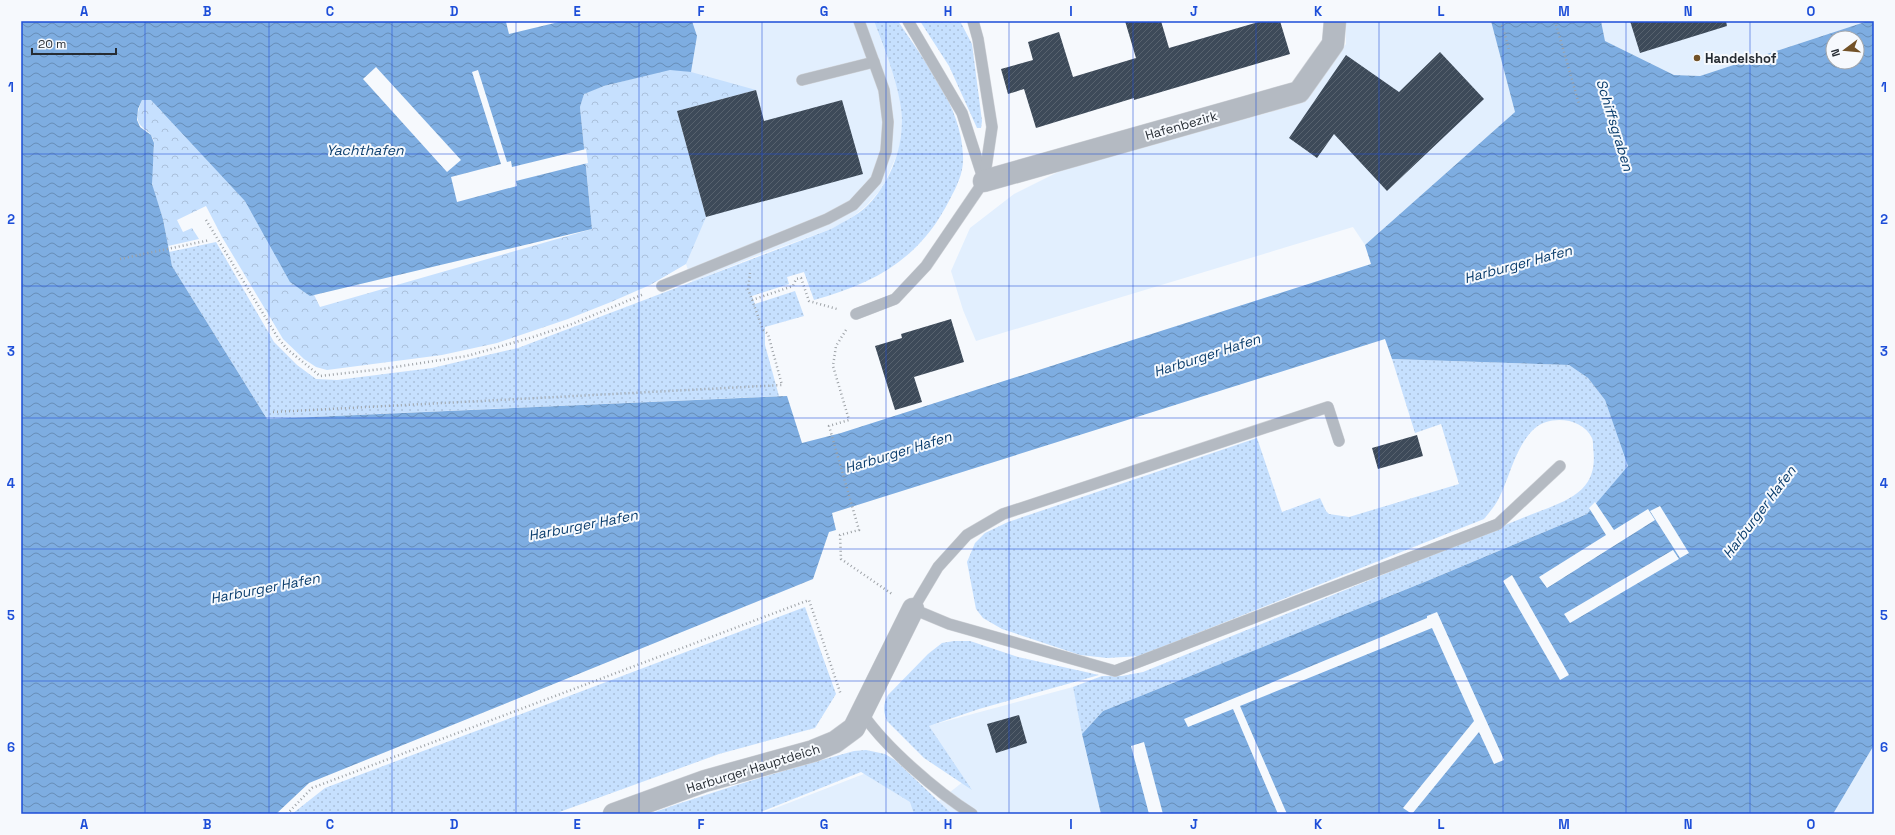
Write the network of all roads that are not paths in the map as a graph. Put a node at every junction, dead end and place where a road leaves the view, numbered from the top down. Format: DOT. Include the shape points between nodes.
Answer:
graph roads {
  1 [pos="859,21"];
  2 [pos="908,21"];
  3 [pos="973,21"];
  4 [pos="1335,21"];
  5 [pos="874,62"];
  6 [pos="802,80"];
  7 [pos="984,180"];
  8 [pos="662,286"];
  9 [pos="856,314"];
  10 [pos="1339,441"];
  11 [pos="1560,466"];
  12 [pos="914,609"];
  13 [pos="862,713"];
  14 [pos="614,814"];
  15 [pos="972,814"];
  1 -- 5 [label="lane"];
  2 -- 7 [label="lane" via="962,113"];
  3 -- 7 [label="lane" via="992,127"];
  4 -- 7 [label="street, Hafenbezirk" via="1333,44 1299,92"];
  5 -- 6 [label="lane"];
  5 -- 8 [label="lane" via="884,90 888,122 886,151 876,180 853,204 827,219"];
  7 -- 9 [label="lane" via="926,266 895,299"];
  10 -- 12 [label="lane" via="1328,407 1004,514 967,535 938,567"];
  11 -- 12 [label="lane" via="1498,524 1115,671 949,624"];
  12 -- 13 [label="street, Harburger Hauptdeich"];
  13 -- 14 [label="street, Harburger Hauptdeich" via="854,728 835,742 813,751 704,781"];
  13 -- 15 [label="lane" via="901,756 954,802"];
}
